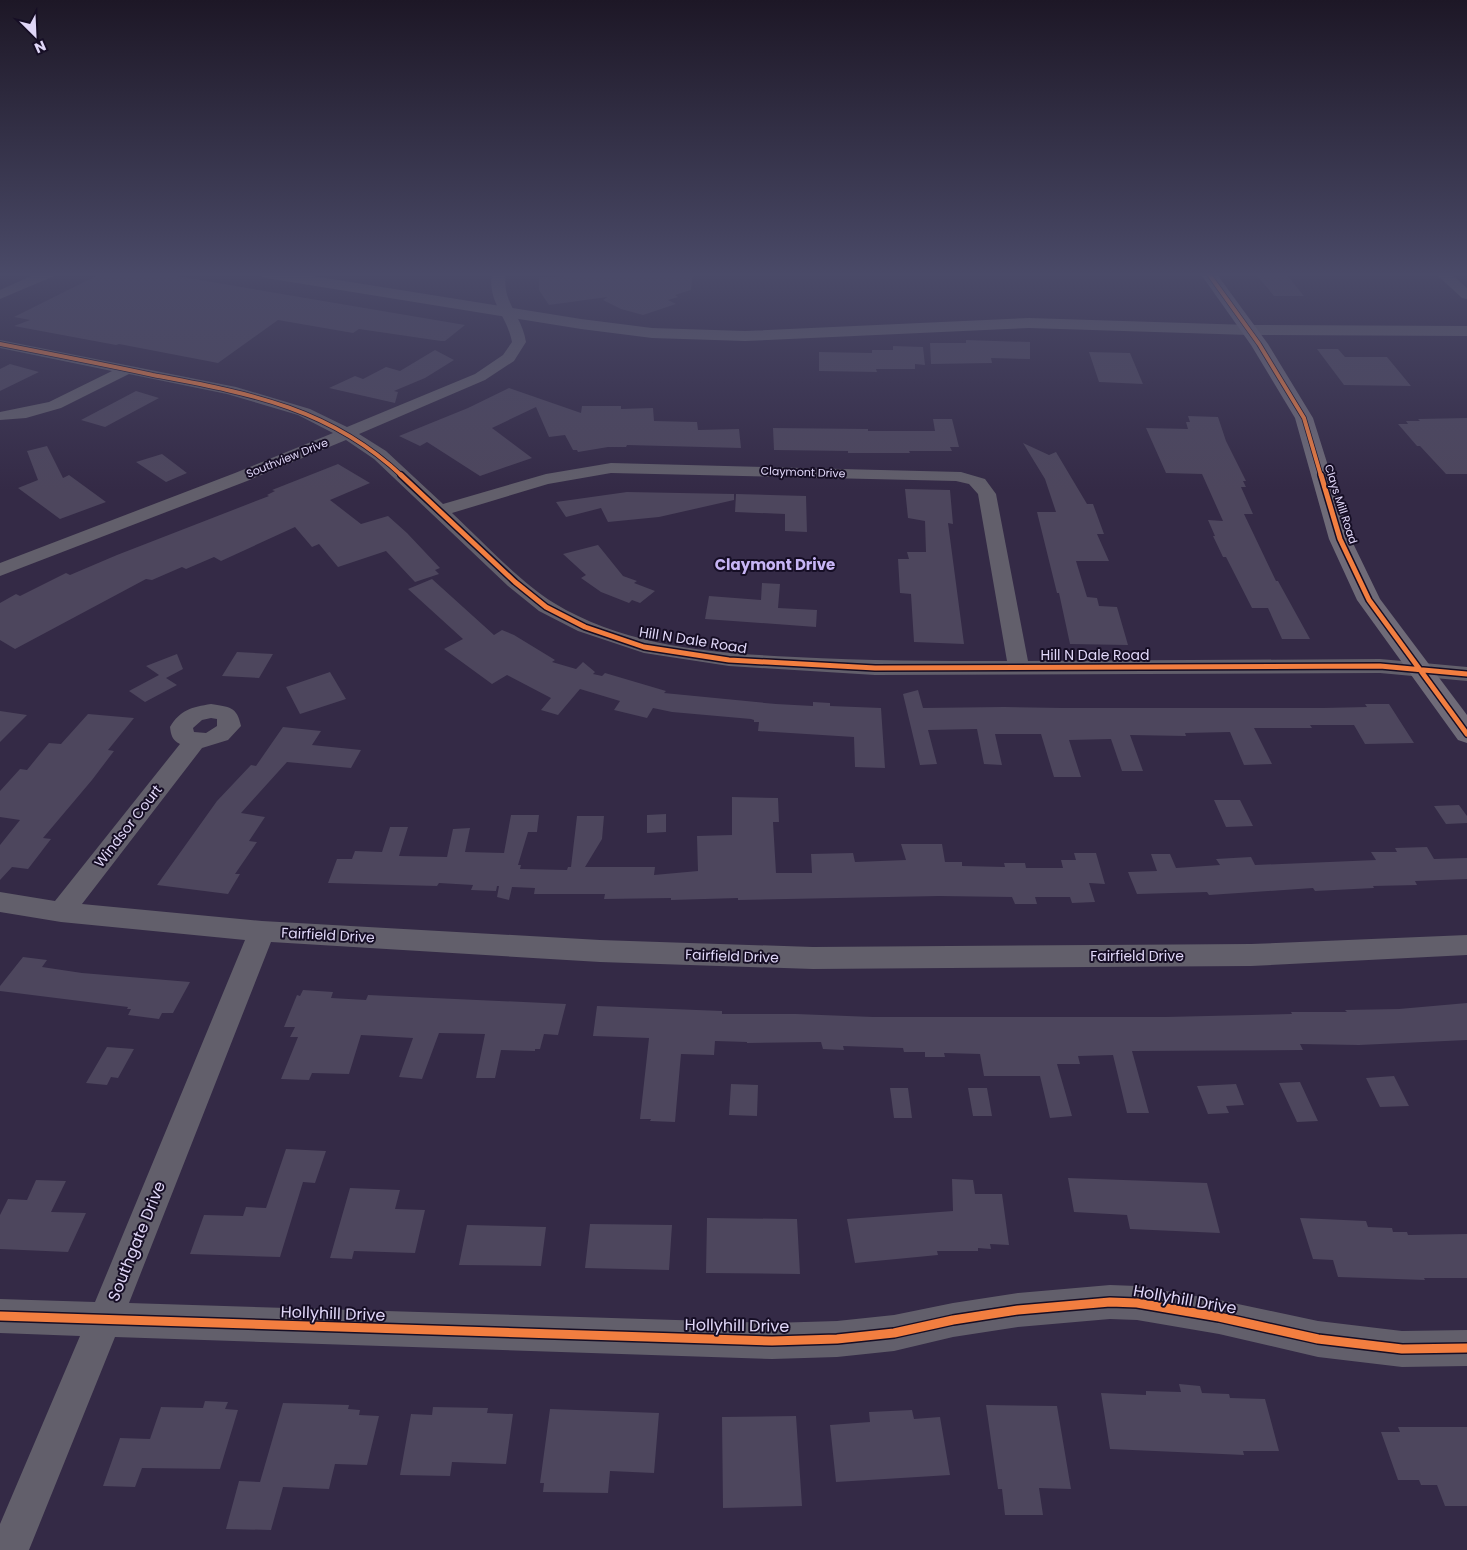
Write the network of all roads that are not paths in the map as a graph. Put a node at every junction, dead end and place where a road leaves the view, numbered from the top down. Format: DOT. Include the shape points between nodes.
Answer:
graph roads {
  1 [pos="7,345"];
  2 [pos="517,345"];
  3 [pos="1259,345"];
  4 [pos="128,369"];
  5 [pos="4,416"];
  6 [pos="347,433"];
  7 [pos="439,511"];
  8 [pos="0,570"];
  9 [pos="1019,668"];
  10 [pos="1418,670"];
  11 [pos="1467,674"];
  12 [pos="1467,734"];
  13 [pos="195,741"];
  14 [pos="0,902"];
  15 [pos="61,912"];
  16 [pos="262,931"];
  17 [pos="1467,945"];
  18 [pos="0,1316"];
  19 [pos="105,1319"];
  20 [pos="1467,1348"];
  21 [pos="8,1550"];
  1 -- 4 [label="street, Hill N Dale Road"];
  2 -- 6 [label="street, Southview Drive" via="509,358 471,381"];
  3 -- 10 [label="main road, Clays Mill Road" via="1304,418 1340,539 1355,572 1369,600"];
  4 -- 5 [label="street" via="55,405"];
  4 -- 6 [label="street, Hill N Dale Road" via="272,401"];
  6 -- 7 [label="street, Hill N Dale Road" via="387,461"];
  6 -- 8 [label="street, Southview Drive"];
  7 -- 9 [label="street, Hill N Dale Road" via="546,607 586,627 644,647 774,664"];
  7 -- 9 [label="street, Claymont Drive" via="538,481 611,468 956,476 976,480 984,486 987,494"];
  9 -- 10 [label="street, Hill N Dale Road" via="1380,666"];
  10 -- 11 [label="street, Hill N Dale Road"];
  10 -- 12 [label="main road, Clays Mill Road"];
  13 -- 15 [label="street, Windsor Court"];
  14 -- 15 [label="street, Fairfield Drive"];
  15 -- 16 [label="street, Fairfield Drive"];
  16 -- 17 [label="street, Fairfield Drive" via="600,951 813,958 1252,954"];
  16 -- 19 [label="street, Southgate Drive"];
  18 -- 19 [label="street, Hollyhill Drive"];
  19 -- 20 [label="street, Hollyhill Drive" via="772,1341 894,1333 1018,1310 1110,1302 1137,1303 1219,1317 1318,1339 1402,1349"];
  19 -- 21 [label="street, Southgate Drive"];
}
